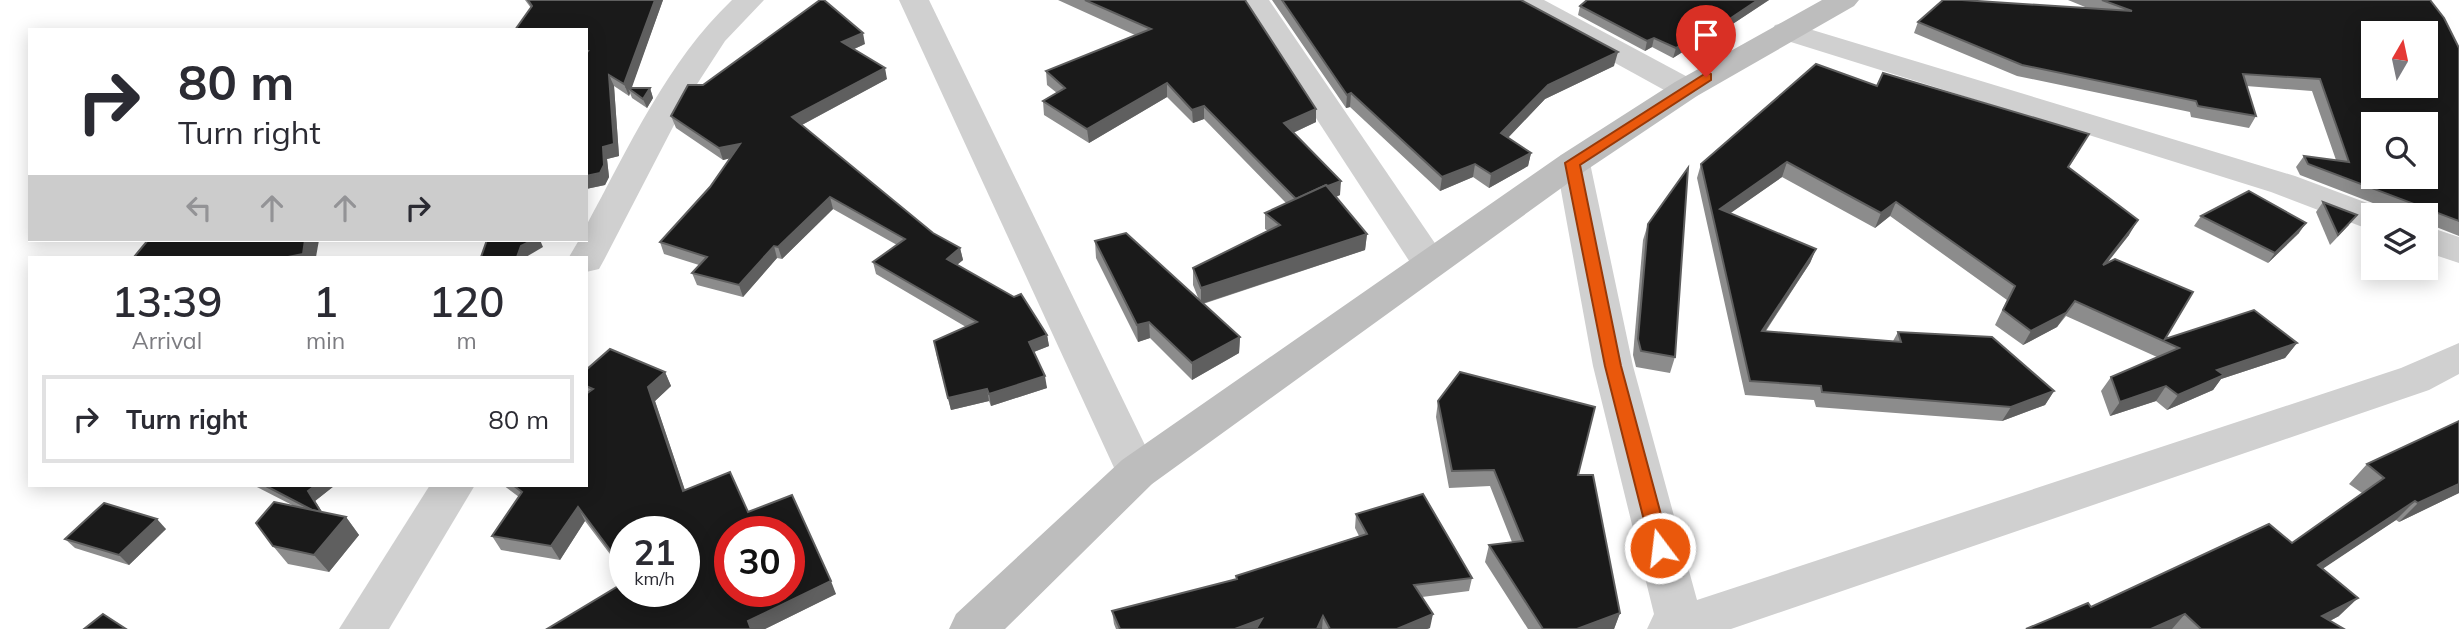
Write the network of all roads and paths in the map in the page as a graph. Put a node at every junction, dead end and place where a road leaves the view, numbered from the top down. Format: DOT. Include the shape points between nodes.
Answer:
graph roads {
  1 [pos="749,0"];
  2 [pos="914,0"];
  3 [pos="1254,0"];
  4 [pos="1522,0"];
  5 [pos="1844,0"];
  6 [pos="1786,31"];
  7 [pos="1686,89"];
  8 [pos="1573,163"];
  9 [pos="2361,213"];
  10 [pos="2438,243"];
  11 [pos="2459,251"];
  12 [pos="588,256"];
  13 [pos="1430,264"];
  14 [pos="2459,357"];
  15 [pos="1137,472"];
  16 [pos="452,487"];
  17 [pos="1676,627"];
  18 [pos="363,629"];
  19 [pos="973,629"];
  1 -- 12 [label="street" via="713,35 673,98"];
  2 -- 15 [label="street"];
  3 -- 13 [label="street"];
  4 -- 7 [label="street"];
  5 -- 6 [label="street"];
  6 -- 7 [label="street"];
  6 -- 9 [label="street" via="2283,184"];
  7 -- 8 [label="street"];
  8 -- 13 [label="street"];
  8 -- 17 [label="street" via="1613,366"];
  10 -- 11 [label="street"];
  13 -- 15 [label="street"];
  14 -- 17 [label="street" via="2402,384"];
  15 -- 19 [label="street"];
  16 -- 18 [label="street"];
}
